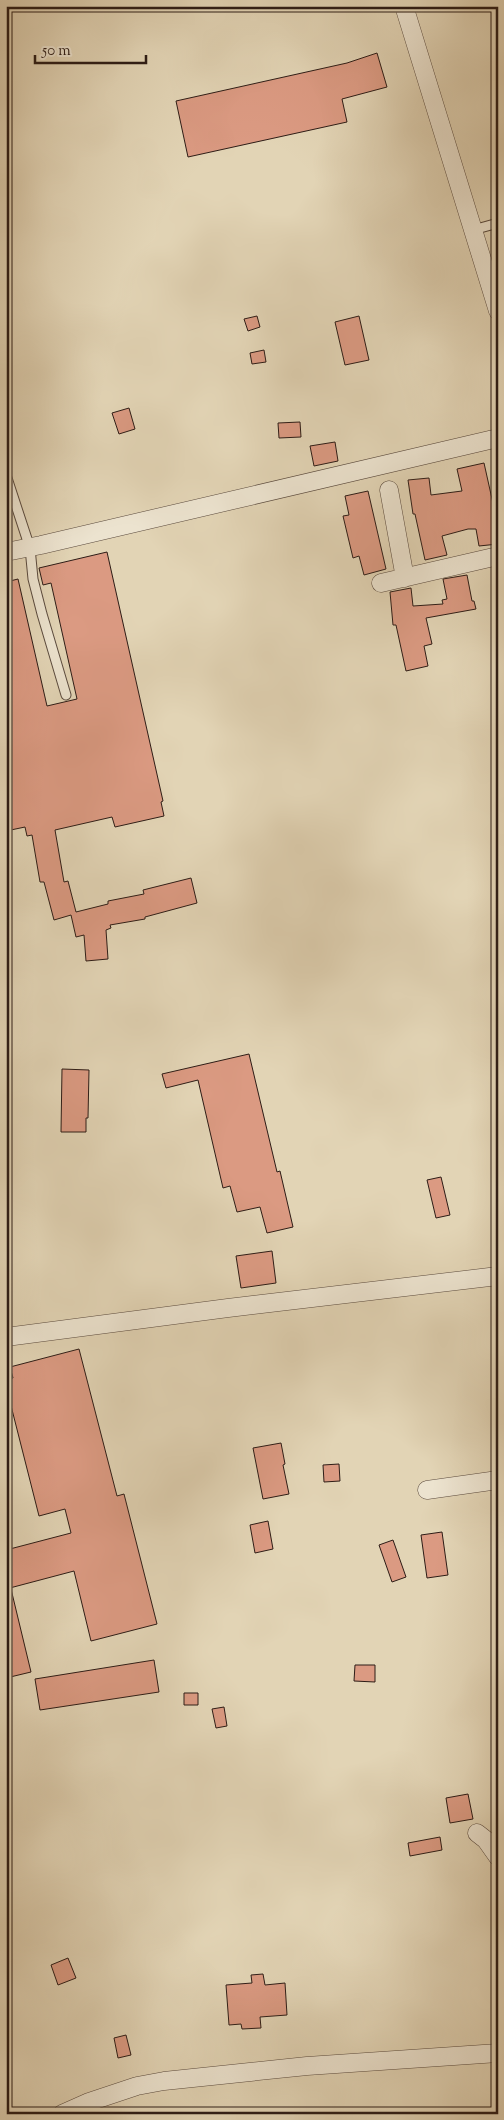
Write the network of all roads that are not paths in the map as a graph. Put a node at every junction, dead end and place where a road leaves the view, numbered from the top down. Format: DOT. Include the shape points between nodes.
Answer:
graph roads {
  1 [pos="404,6"];
  2 [pos="498,223"];
  3 [pos="473,230"];
  4 [pos="498,311"];
  5 [pos="498,438"];
  6 [pos="6,475"];
  7 [pos="389,490"];
  8 [pos="30,548"];
  9 [pos="6,552"];
  10 [pos="498,556"];
  11 [pos="404,578"];
  12 [pos="381,583"];
  13 [pos="66,695"];
  14 [pos="498,1276"];
  15 [pos="6,1337"];
  16 [pos="498,1480"];
  17 [pos="427,1490"];
  18 [pos="477,1833"];
  19 [pos="498,1857"];
  20 [pos="498,2053"];
  21 [pos="62,2114"];
  1 -- 3 [label="street"];
  2 -- 3 [label="lane"];
  3 -- 4 [label="street"];
  5 -- 8 [label="street"];
  6 -- 8 [label="lane"];
  7 -- 11 [label="street"];
  8 -- 9 [label="street"];
  8 -- 13 [label="lane" via="33,579"];
  10 -- 11 [label="street"];
  11 -- 12 [label="street"];
  14 -- 15 [label="street"];
  16 -- 17 [label="street"];
  18 -- 19 [label="street"];
  20 -- 21 [label="street" via="307,2066 164,2082 137,2086"];
}
